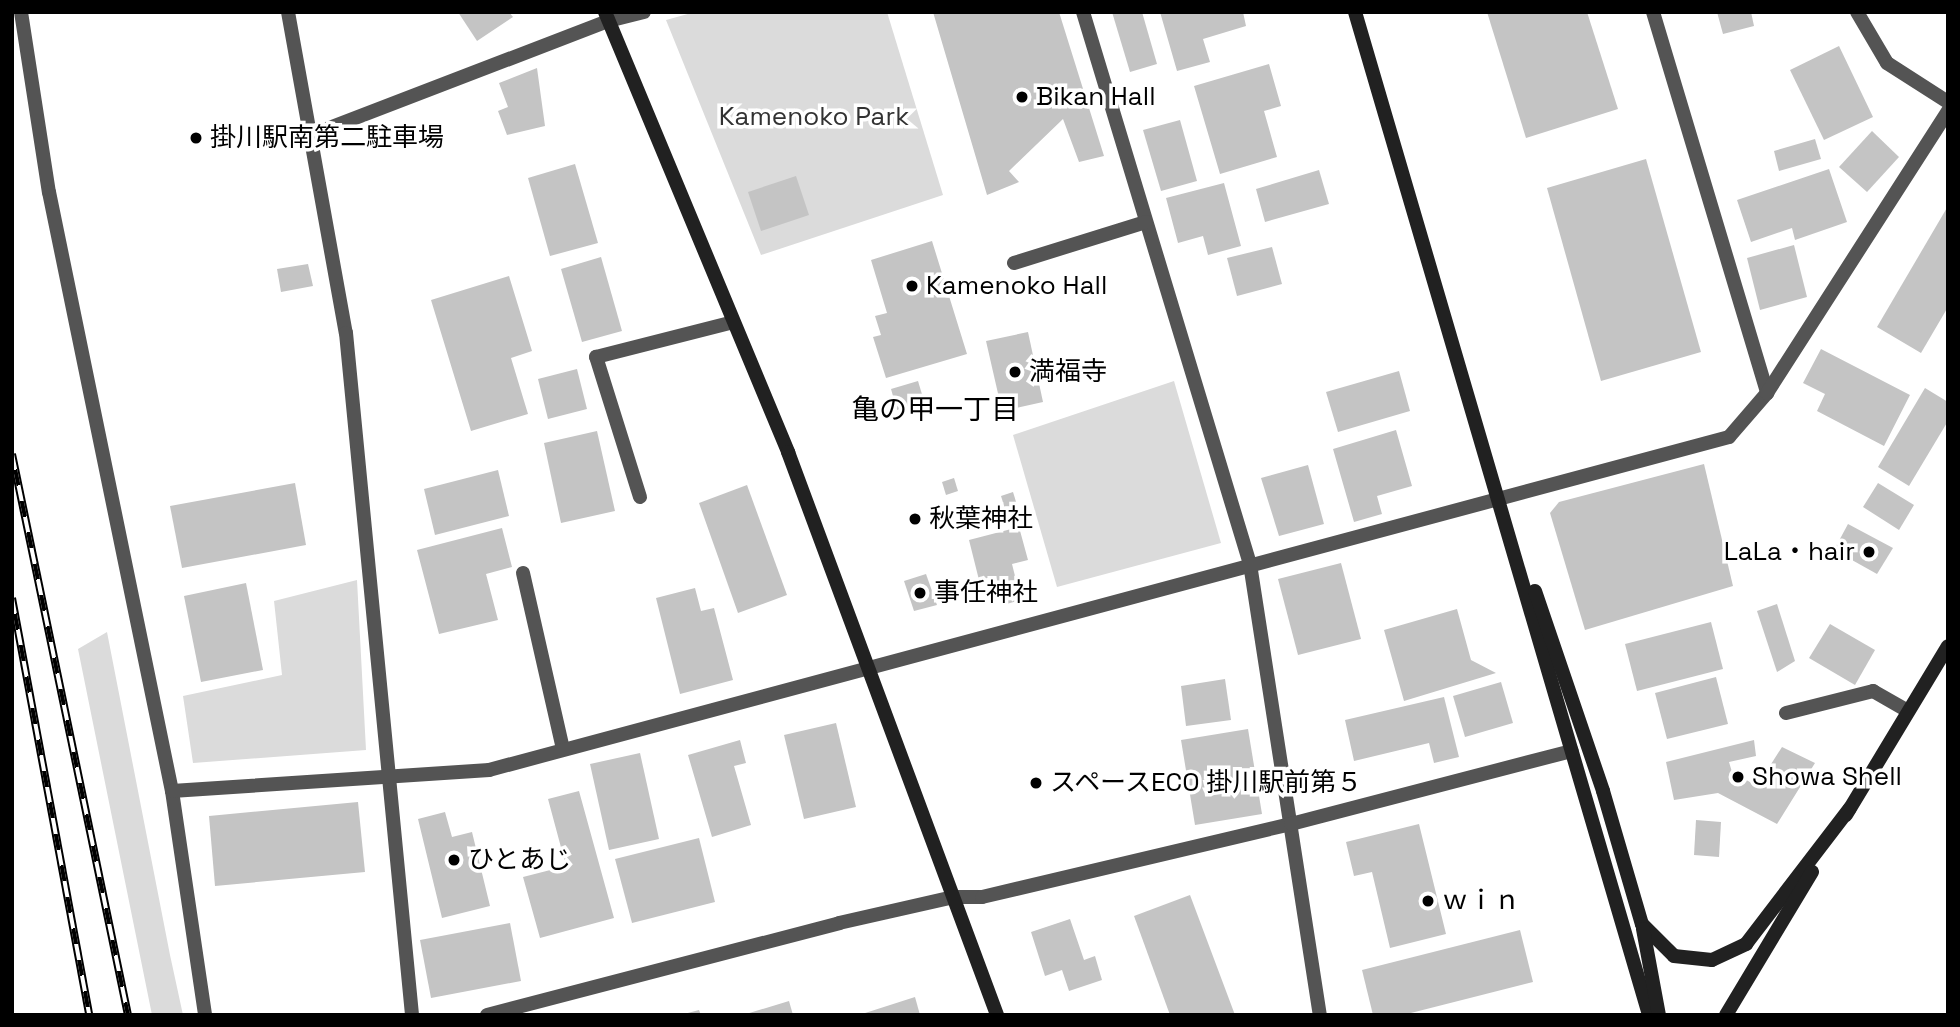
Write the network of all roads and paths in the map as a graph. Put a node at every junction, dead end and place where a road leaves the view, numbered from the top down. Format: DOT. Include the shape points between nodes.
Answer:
graph roads {
  1 [pos="21,12"];
  2 [pos="288,12"];
  3 [pos="644,12"];
  4 [pos="1083,12"];
  5 [pos="1355,12"];
  6 [pos="1653,12"];
  7 [pos="1857,12"];
  8 [pos="606,17"];
  9 [pos="1948,102"];
  10 [pos="1948,111"];
  11 [pos="311,135"];
  12 [pos="1146,222"];
  13 [pos="1014,263"];
  14 [pos="733,322"];
  15 [pos="1766,393"];
  16 [pos="1498,495"];
  17 [pos="640,497"];
  18 [pos="1250,564"];
  19 [pos="523,573"];
  20 [pos="1948,646"];
  21 [pos="870,666"];
  22 [pos="1908,711"];
  23 [pos="1786,713"];
  24 [pos="563,749"];
  25 [pos="1572,751"];
  26 [pos="389,779"];
  27 [pos="172,791"];
  28 [pos="1850,808"];
  29 [pos="1291,824"];
  30 [pos="953,897"];
  31 [pos="1642,924"];
  32 [pos="205,1015"];
  33 [pos="412,1015"];
  34 [pos="487,1015"];
  35 [pos="997,1015"];
  36 [pos="1320,1015"];
  37 [pos="1649,1015"];
  38 [pos="1659,1015"];
  39 [pos="1726,1015"];
  1 -- 27 [label="street" via="49,192"];
  2 -- 11 [label="street"];
  3 -- 8 [label="street"];
  4 -- 12 [label="street"];
  5 -- 16 [label="street"];
  6 -- 15 [label="street"];
  7 -- 9 [label="street" via="1887,63"];
  8 -- 11 [label="street"];
  8 -- 14 [label="street"];
  10 -- 15 [label="street"];
  11 -- 26 [label="street" via="346,333"];
  12 -- 13 [label="street"];
  12 -- 18 [label="street"];
  14 -- 17 [label="street" via="596,357"];
  14 -- 21 [label="street"];
  15 -- 16 [label="street" via="1729,437"];
  16 -- 18 [label="street"];
  16 -- 25 [label="street"];
  16 -- 31 [label="street" via="1561,662"];
  18 -- 21 [label="street"];
  18 -- 29 [label="street"];
  19 -- 24 [label="street"];
  20 -- 22 [label="street"];
  21 -- 24 [label="street"];
  21 -- 30 [label="street"];
  22 -- 23 [label="street" via="1873,691"];
  22 -- 28 [label="street"];
  24 -- 26 [label="street" via="489,770"];
  25 -- 29 [label="street"];
  25 -- 37 [label="street"];
  26 -- 27 [label="street"];
  26 -- 33 [label="street"];
  27 -- 32 [label="street"];
  28 -- 31 [label="street" via="1746,944 1734,952 1712,960 1674,956"];
  28 -- 39 [label="street"];
  29 -- 30 [label="street" via="982,897"];
  29 -- 36 [label="street"];
  30 -- 34 [label="street"];
  30 -- 35 [label="street"];
  31 -- 38 [label="street"];
}
